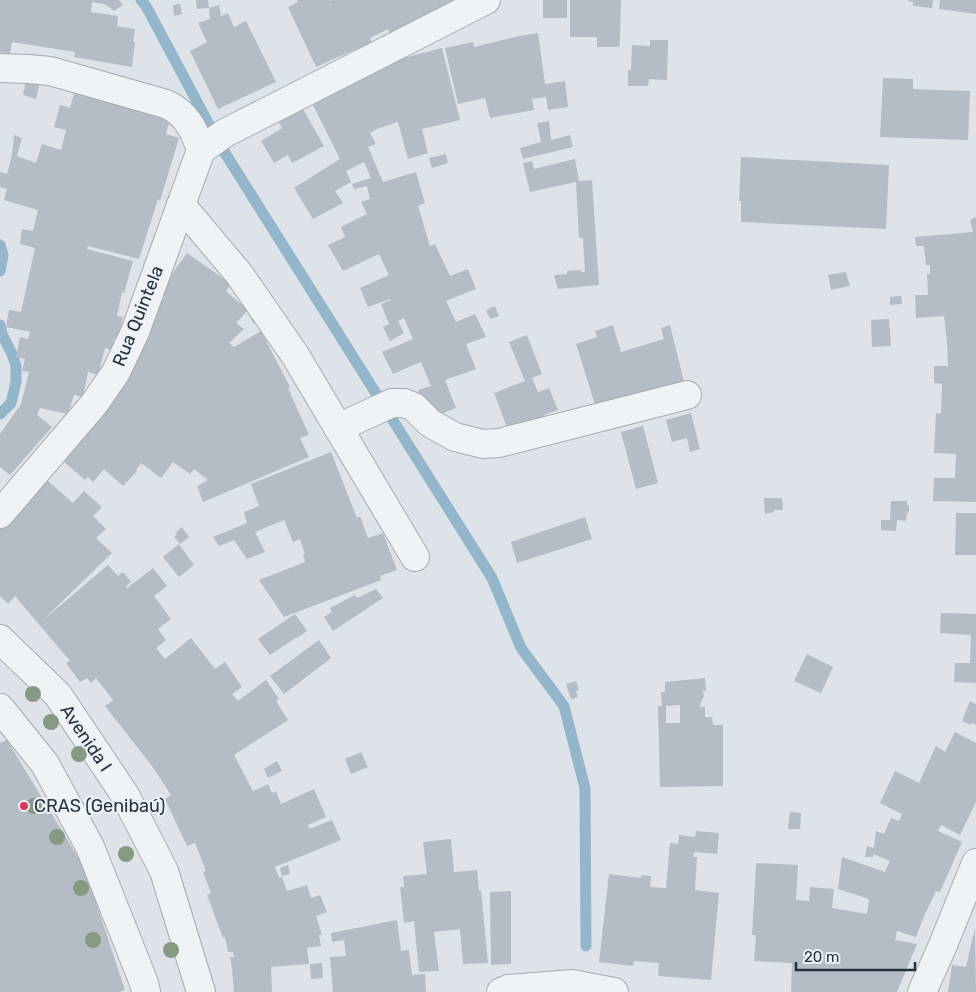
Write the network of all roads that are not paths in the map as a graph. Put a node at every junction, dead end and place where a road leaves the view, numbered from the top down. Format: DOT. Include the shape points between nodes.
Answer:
graph roads {
  1 [pos="486,0"];
  2 [pos="2,68"];
  3 [pos="210,143"];
  4 [pos="181,204"];
  5 [pos="687,395"];
  6 [pos="338,428"];
  7 [pos="0,514"];
  8 [pos="415,557"];
  9 [pos="0,639"];
  10 [pos="0,708"];
  11 [pos="976,863"];
  12 [pos="146,992"];
  13 [pos="201,992"];
  14 [pos="501,992"];
  15 [pos="614,992"];
  16 [pos="922,992"];
  1 -- 3 [label="street"];
  2 -- 3 [label="street" via="50,71 166,104 175,108"];
  3 -- 4 [label="street, Rua Quintela"];
  4 -- 6 [label="street" via="239,274 295,356"];
  4 -- 7 [label="street, Rua Quintela" via="135,332 116,372 94,404"];
  5 -- 6 [label="street" via="499,443 483,444 455,437 404,403 392,403"];
  6 -- 8 [label="street"];
  9 -- 13 [label="street, Avenida I" via="58,695 125,795 164,870"];
  10 -- 12 [label="street" via="45,764 90,847"];
  11 -- 16 [label="street"];
  14 -- 15 [label="street" via="572,984"];
}
